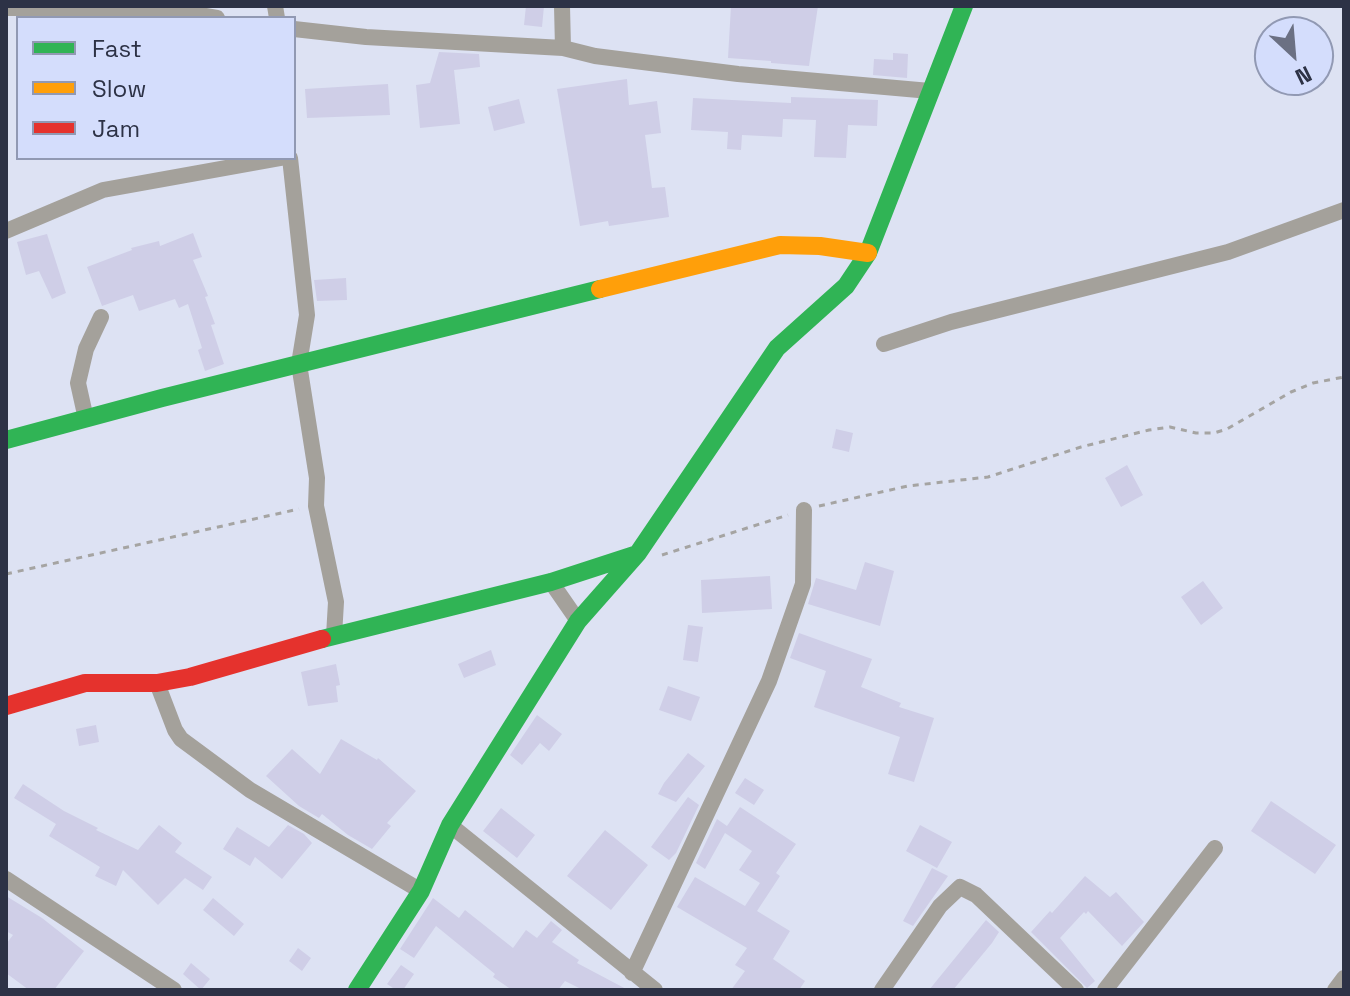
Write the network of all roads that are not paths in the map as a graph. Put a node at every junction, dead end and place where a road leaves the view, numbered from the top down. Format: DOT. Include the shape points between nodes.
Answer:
graph roads {
  1 [pos="562,6"];
  2 [pos="964,6"];
  3 [pos="6,8"];
  4 [pos="205,16"];
  5 [pos="296,29"];
  6 [pos="563,48"];
  7 [pos="930,91"];
  8 [pos="270,160"];
  9 [pos="290,160"];
  10 [pos="1344,210"];
  11 [pos="6,231"];
  12 [pos="868,253"];
  13 [pos="101,317"];
  14 [pos="884,344"];
  15 [pos="299,364"];
  16 [pos="86,419"];
  17 [pos="6,440"];
  18 [pos="804,510"];
  19 [pos="638,553"];
  20 [pos="551,582"];
  21 [pos="578,621"];
  22 [pos="334,636"];
  23 [pos="157,683"];
  24 [pos="6,706"];
  25 [pos="450,825"];
  26 [pos="1215,848"];
  27 [pos="6,879"];
  28 [pos="421,891"];
  29 [pos="632,973"];
  30 [pos="1344,978"];
  31 [pos="174,990"];
  32 [pos="357,990"];
  33 [pos="655,990"];
  34 [pos="882,990"];
  35 [pos="1076,990"];
  36 [pos="1105,990"];
  37 [pos="1335,990"];
  1 -- 6 [label="street"];
  2 -- 7 [label="street"];
  3 -- 4 [label="street" via="159,8"];
  5 -- 6 [label="street"];
  6 -- 7 [label="street" via="738,74"];
  7 -- 12 [label="street"];
  8 -- 11 [label="street" via="103,190"];
  9 -- 15 [label="street" via="307,315"];
  10 -- 14 [label="street" via="1228,252"];
  12 -- 15 [label="street" via="780,245"];
  12 -- 19 [label="street" via="846,286 777,348"];
  13 -- 16 [label="street" via="78,383"];
  15 -- 16 [label="street"];
  15 -- 22 [label="street" via="317,478 316,506 336,602"];
  16 -- 17 [label="street"];
  18 -- 29 [label="street" via="803,584 769,681"];
  19 -- 20 [label="street"];
  19 -- 21 [label="street"];
  20 -- 21 [label="street"];
  20 -- 22 [label="street"];
  21 -- 25 [label="street"];
  22 -- 23 [label="street"];
  23 -- 24 [label="street" via="85,683"];
  23 -- 28 [label="street" via="181,739 250,790"];
  25 -- 28 [label="street"];
  25 -- 29 [label="street"];
  26 -- 36 [label="street"];
  27 -- 31 [label="street"];
  28 -- 32 [label="street"];
  29 -- 33 [label="street"];
  30 -- 37 [label="street"];
  34 -- 35 [label="street" via="940,906 960,887 976,895"];
}
